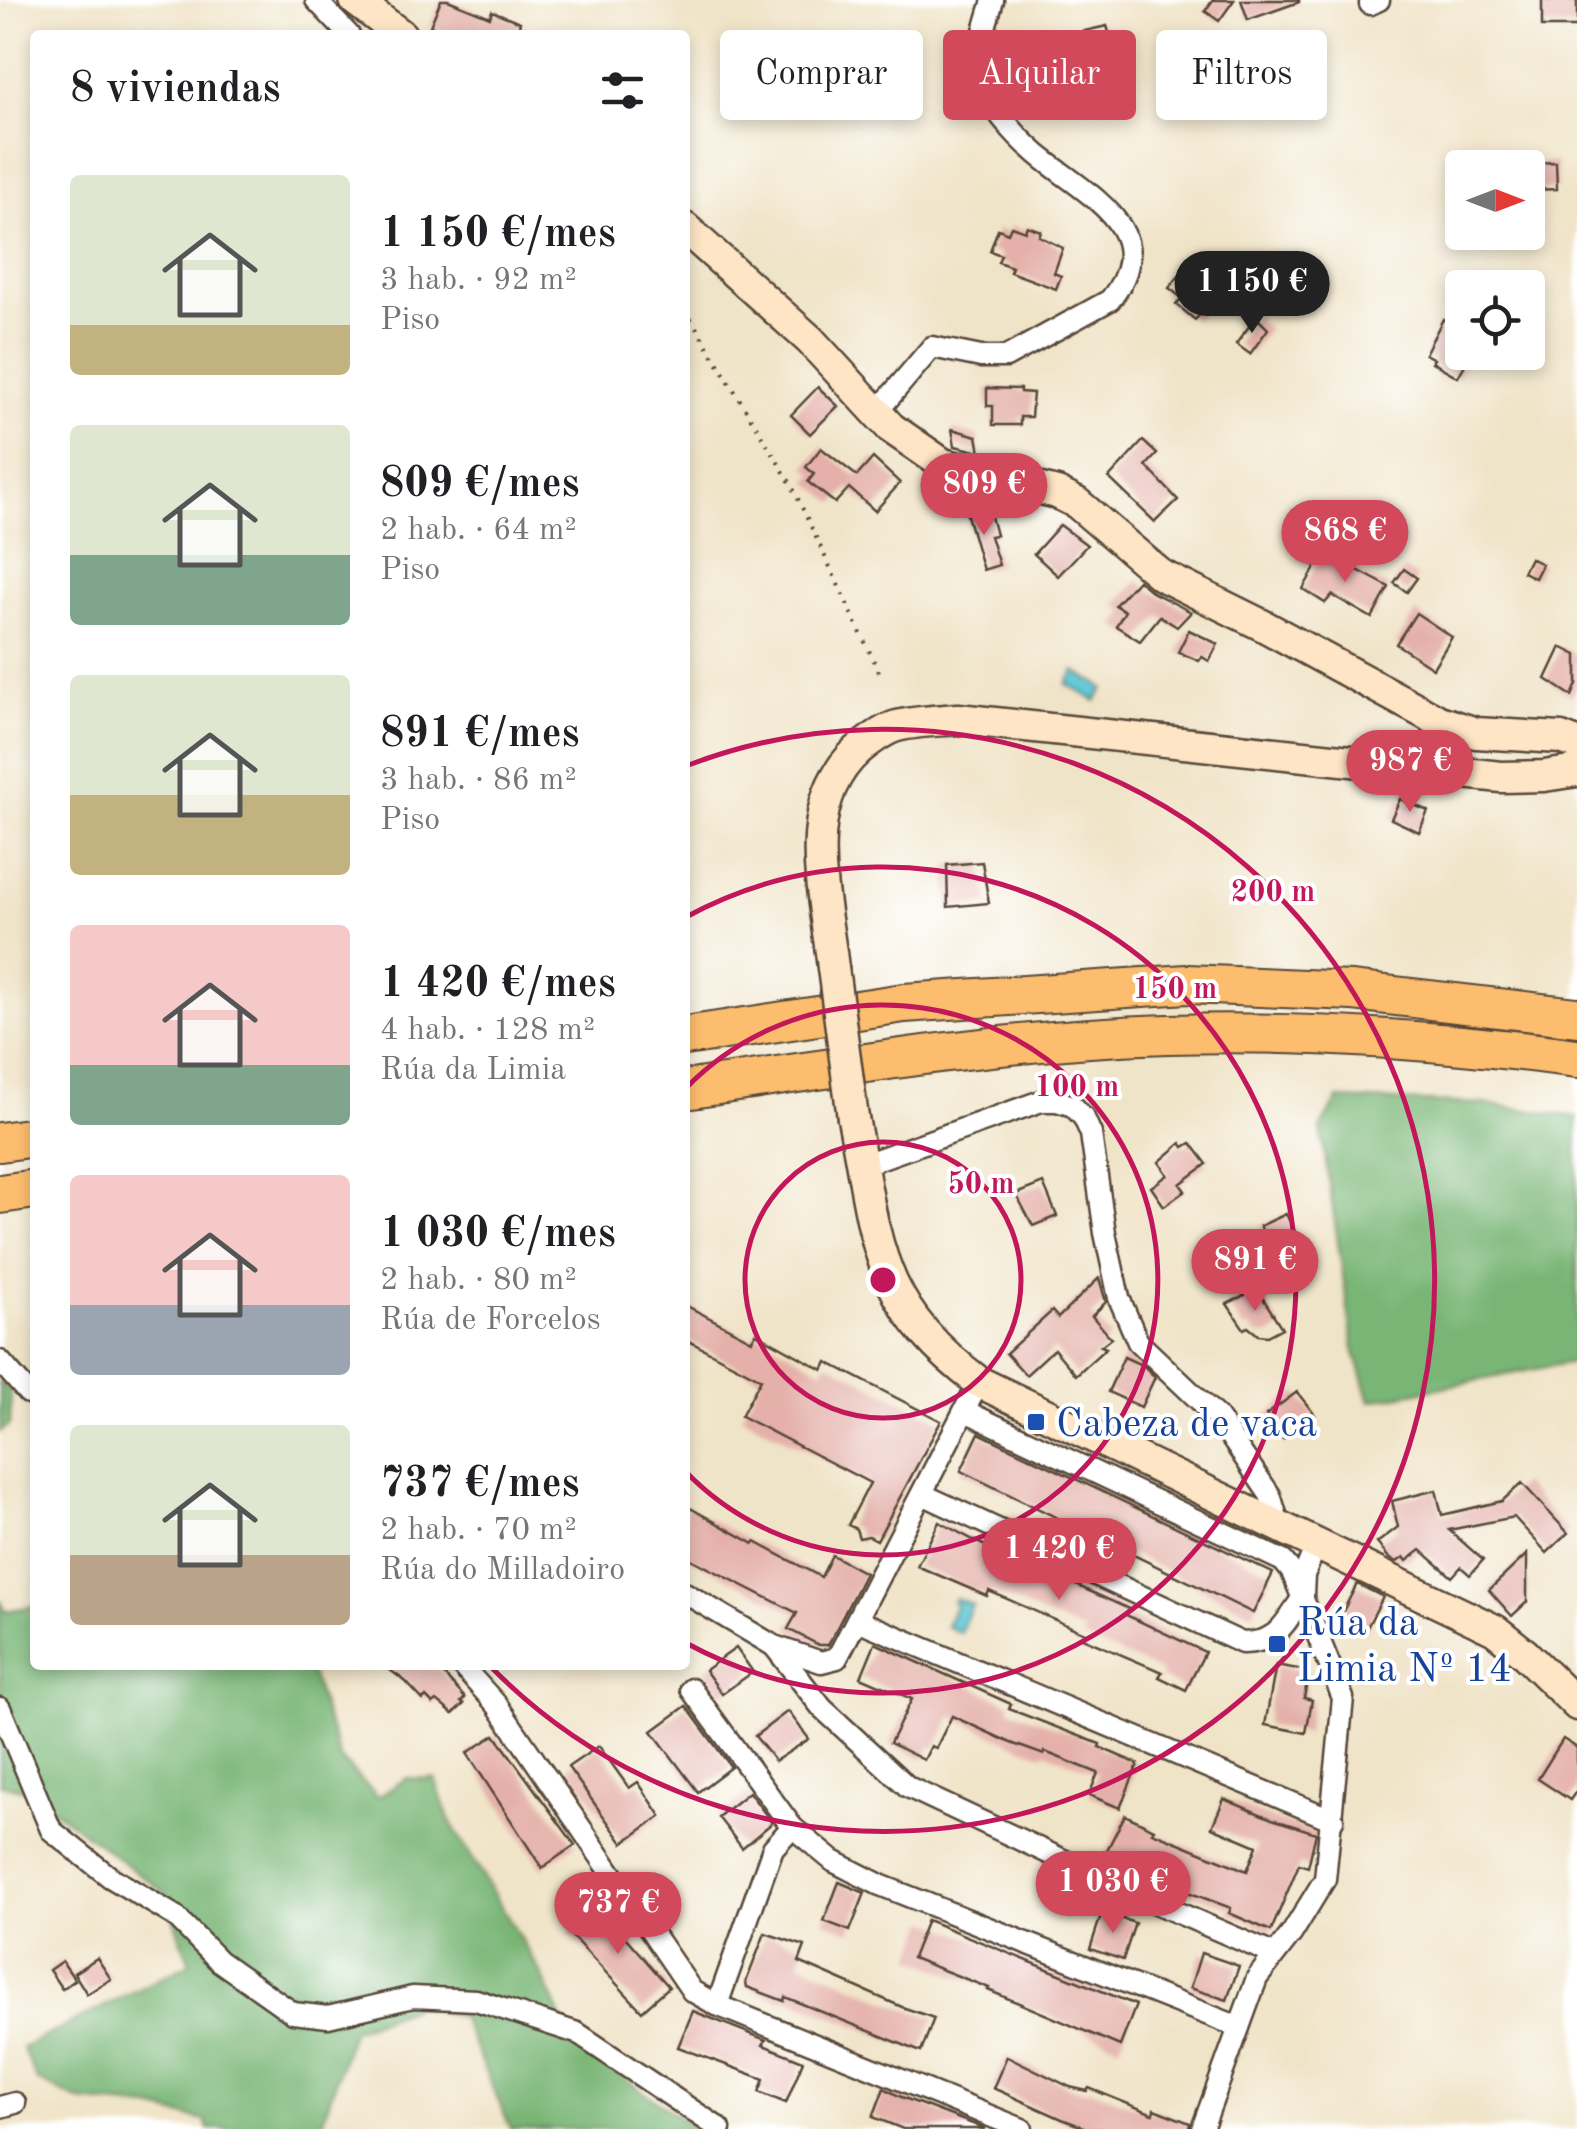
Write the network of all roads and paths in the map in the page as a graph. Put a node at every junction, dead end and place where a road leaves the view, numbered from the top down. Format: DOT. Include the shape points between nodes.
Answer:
graph roads {
  1 [pos="316,0"];
  2 [pos="355,0"];
  3 [pos="993,0"];
  4 [pos="344,30"];
  5 [pos="394,30"];
  6 [pos="690,232"];
  7 [pos="690,318"];
  8 [pos="877,412"];
  9 [pos="880,674"];
  10 [pos="1577,744"];
  11 [pos="1577,771"];
  12 [pos="1577,1017"];
  13 [pos="690,1035"];
  14 [pos="1577,1058"];
  15 [pos="690,1089"];
  16 [pos="30,1138"];
  17 [pos="0,1142"];
  18 [pos="862,1166"];
  19 [pos="30,1190"];
  20 [pos="0,1194"];
  21 [pos="0,1360"];
  22 [pos="980,1382"];
  23 [pos="30,1393"];
  24 [pos="965,1411"];
  25 [pos="1052,1417"];
  26 [pos="1038,1446"];
  27 [pos="922,1494"];
  28 [pos="1280,1527"];
  29 [pos="1316,1545"];
  30 [pos="690,1596"];
  31 [pos="1303,1597"];
  32 [pos="857,1620"];
  33 [pos="774,1646"];
  34 [pos="465,1670"];
  35 [pos="692,1689"];
  36 [pos="1577,1705"];
  37 [pos="0,1708"];
  38 [pos="1333,1820"];
  39 [pos="792,1827"];
  40 [pos="1273,1954"];
  41 [pos="716,2005"];
  42 [pos="1239,2026"];
  43 [pos="720,2129"];
  44 [pos="1022,2129"];
  45 [pos="1202,2129"];
  1 -- 4 [label="street"];
  2 -- 5 [label="street"];
  3 -- 8 [label="street" via="980,54 984,88 1035,152 1116,217 1126,234 1127,269 1110,300 1016,353 994,358 932,347"];
  6 -- 8 [label="street" via="810,340"];
  7 -- 9 [label="path" via="791,484"];
  8 -- 10 [label="street" via="943,464 1077,502 1161,575 1428,716 1476,732"];
  11 -- 18 [label="street, bridge" via="1500,777 958,718 894,727 842,765 824,799 819,847"];
  12 -- 13 [label="highway" via="1352,990 1187,984 904,1002"];
  14 -- 15 [label="highway" via="1361,1036 1169,1034 885,1060"];
  16 -- 17 [label="highway"];
  18 -- 22 [label="street" via="878,1252 898,1298 924,1335"];
  18 -- 28 [label="street" via="1041,1101 1073,1106 1092,1134 1119,1298 1138,1342 1218,1417 1270,1495"];
  19 -- 20 [label="highway"];
  21 -- 23 [label="street"];
  22 -- 24 [label="street"];
  22 -- 25 [label="street"];
  24 -- 26 [label="street"];
  24 -- 27 [label="street"];
  25 -- 26 [label="street"];
  25 -- 28 [label="street"];
  26 -- 31 [label="street" via="1283,1561"];
  27 -- 31 [label="street" via="1242,1643 1275,1636"];
  27 -- 32 [label="street"];
  28 -- 29 [label="street"];
  29 -- 31 [label="street"];
  29 -- 36 [label="street" via="1495,1630"];
  30 -- 33 [label="street"];
  31 -- 38 [label="street" via="1343,1698"];
  32 -- 33 [label="street" via="837,1658 821,1662"];
  32 -- 38 [label="street"];
  33 -- 40 [label="street" via="822,1708 908,1787"];
  34 -- 41 [label="street" via="692,1991"];
  35 -- 39 [label="street"];
  37 -- 43 [label="street" via="51,1830 174,1916 219,1961 293,2013 328,2018 413,1997 476,2000 577,2033"];
  38 -- 40 [label="street" via="1324,1879"];
  39 -- 41 [label="street" via="774,1848"];
  39 -- 42 [label="street" via="834,1861 880,1884"];
  40 -- 42 [label="street"];
  41 -- 44 [label="street"];
  42 -- 45 [label="street"];
}
